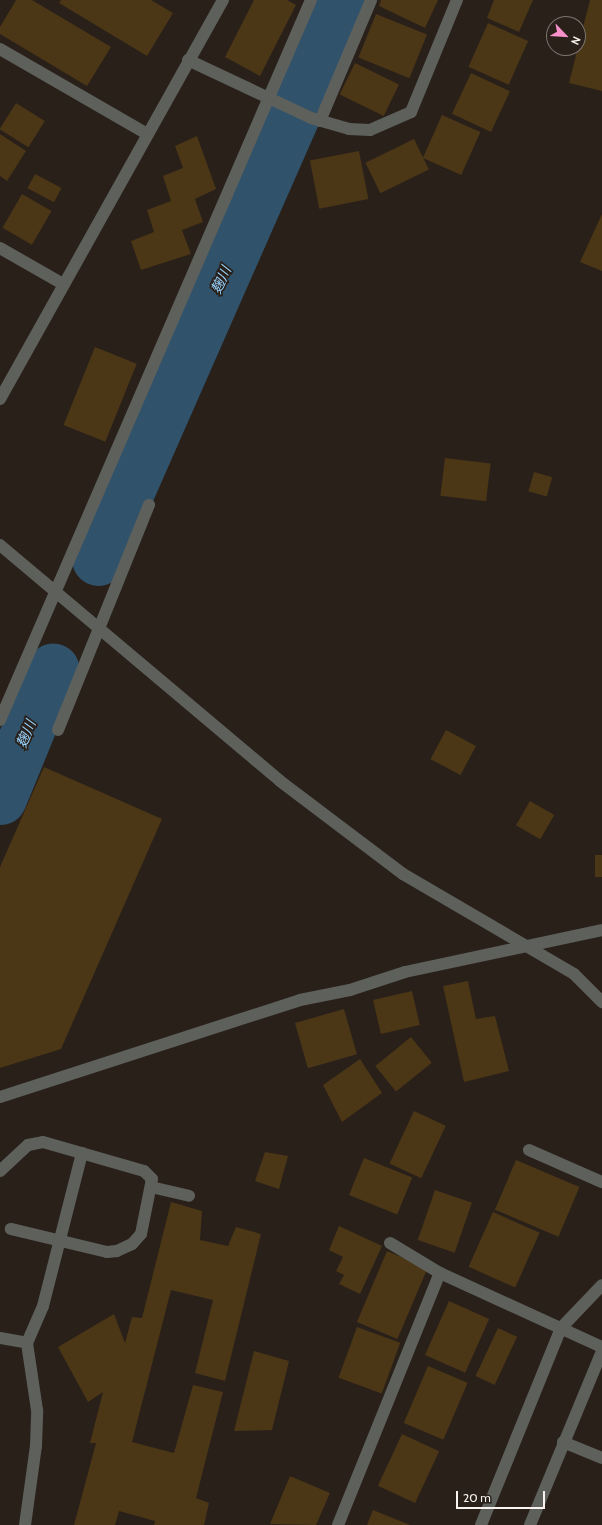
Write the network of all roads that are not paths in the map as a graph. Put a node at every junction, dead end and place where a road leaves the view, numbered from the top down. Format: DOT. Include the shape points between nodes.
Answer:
graph roads {
  1 [pos="223,0"];
  2 [pos="311,0"];
  3 [pos="371,0"];
  4 [pos="457,0"];
  5 [pos="0,49"];
  6 [pos="188,60"];
  7 [pos="272,100"];
  8 [pos="316,120"];
  9 [pos="147,134"];
  10 [pos="0,248"];
  11 [pos="63,284"];
  12 [pos="0,399"];
  13 [pos="149,505"];
  14 [pos="0,545"];
  15 [pos="54,592"];
  16 [pos="99,628"];
  17 [pos="0,720"];
  18 [pos="58,730"];
  19 [pos="602,930"];
  20 [pos="530,945"];
  21 [pos="602,1002"];
  22 [pos="0,1097"];
  23 [pos="529,1150"];
  24 [pos="82,1153"];
  25 [pos="0,1171"];
  26 [pos="602,1182"];
  27 [pos="151,1187"];
  28 [pos="189,1196"];
  29 [pos="11,1229"];
  30 [pos="60,1239"];
  31 [pos="390,1243"];
  32 [pos="440,1273"];
  33 [pos="602,1285"];
  34 [pos="561,1328"];
  35 [pos="0,1338"];
  36 [pos="27,1343"];
  37 [pos="602,1347"];
  38 [pos="602,1351"];
  39 [pos="563,1442"];
  40 [pos="602,1458"];
  41 [pos="25,1525"];
  42 [pos="338,1525"];
  43 [pos="481,1525"];
  44 [pos="530,1525"];
  1 -- 6 [label="street"];
  2 -- 7 [label="street"];
  3 -- 8 [label="street"];
  4 -- 8 [label="street" via="411,112 370,130 350,129"];
  5 -- 9 [label="street"];
  6 -- 7 [label="street"];
  6 -- 9 [label="street"];
  7 -- 8 [label="street"];
  7 -- 15 [label="street"];
  9 -- 11 [label="street"];
  10 -- 11 [label="street"];
  11 -- 12 [label="street"];
  13 -- 16 [label="street"];
  14 -- 15 [label="street"];
  15 -- 16 [label="street"];
  15 -- 17 [label="street"];
  16 -- 18 [label="street"];
  16 -- 20 [label="street" via="280,781 403,874"];
  19 -- 20 [label="street"];
  20 -- 21 [label="street" via="574,974"];
  20 -- 22 [label="street" via="300,1000"];
  23 -- 26 [label="street"];
  24 -- 25 [label="street" via="43,1142 28,1145"];
  24 -- 27 [label="street" via="144,1171 152,1179"];
  24 -- 30 [label="street"];
  27 -- 28 [label="street"];
  27 -- 30 [label="street" via="141,1234 132,1244 107,1252"];
  29 -- 30 [label="street"];
  30 -- 36 [label="street" via="43,1306"];
  31 -- 32 [label="street"];
  32 -- 34 [label="street"];
  32 -- 42 [label="street"];
  33 -- 34 [label="street"];
  34 -- 37 [label="street"];
  34 -- 43 [label="street"];
  35 -- 36 [label="street"];
  36 -- 41 [label="street" via="37,1410 36,1446"];
  38 -- 39 [label="street"];
  39 -- 40 [label="street"];
  39 -- 44 [label="street"];
}
